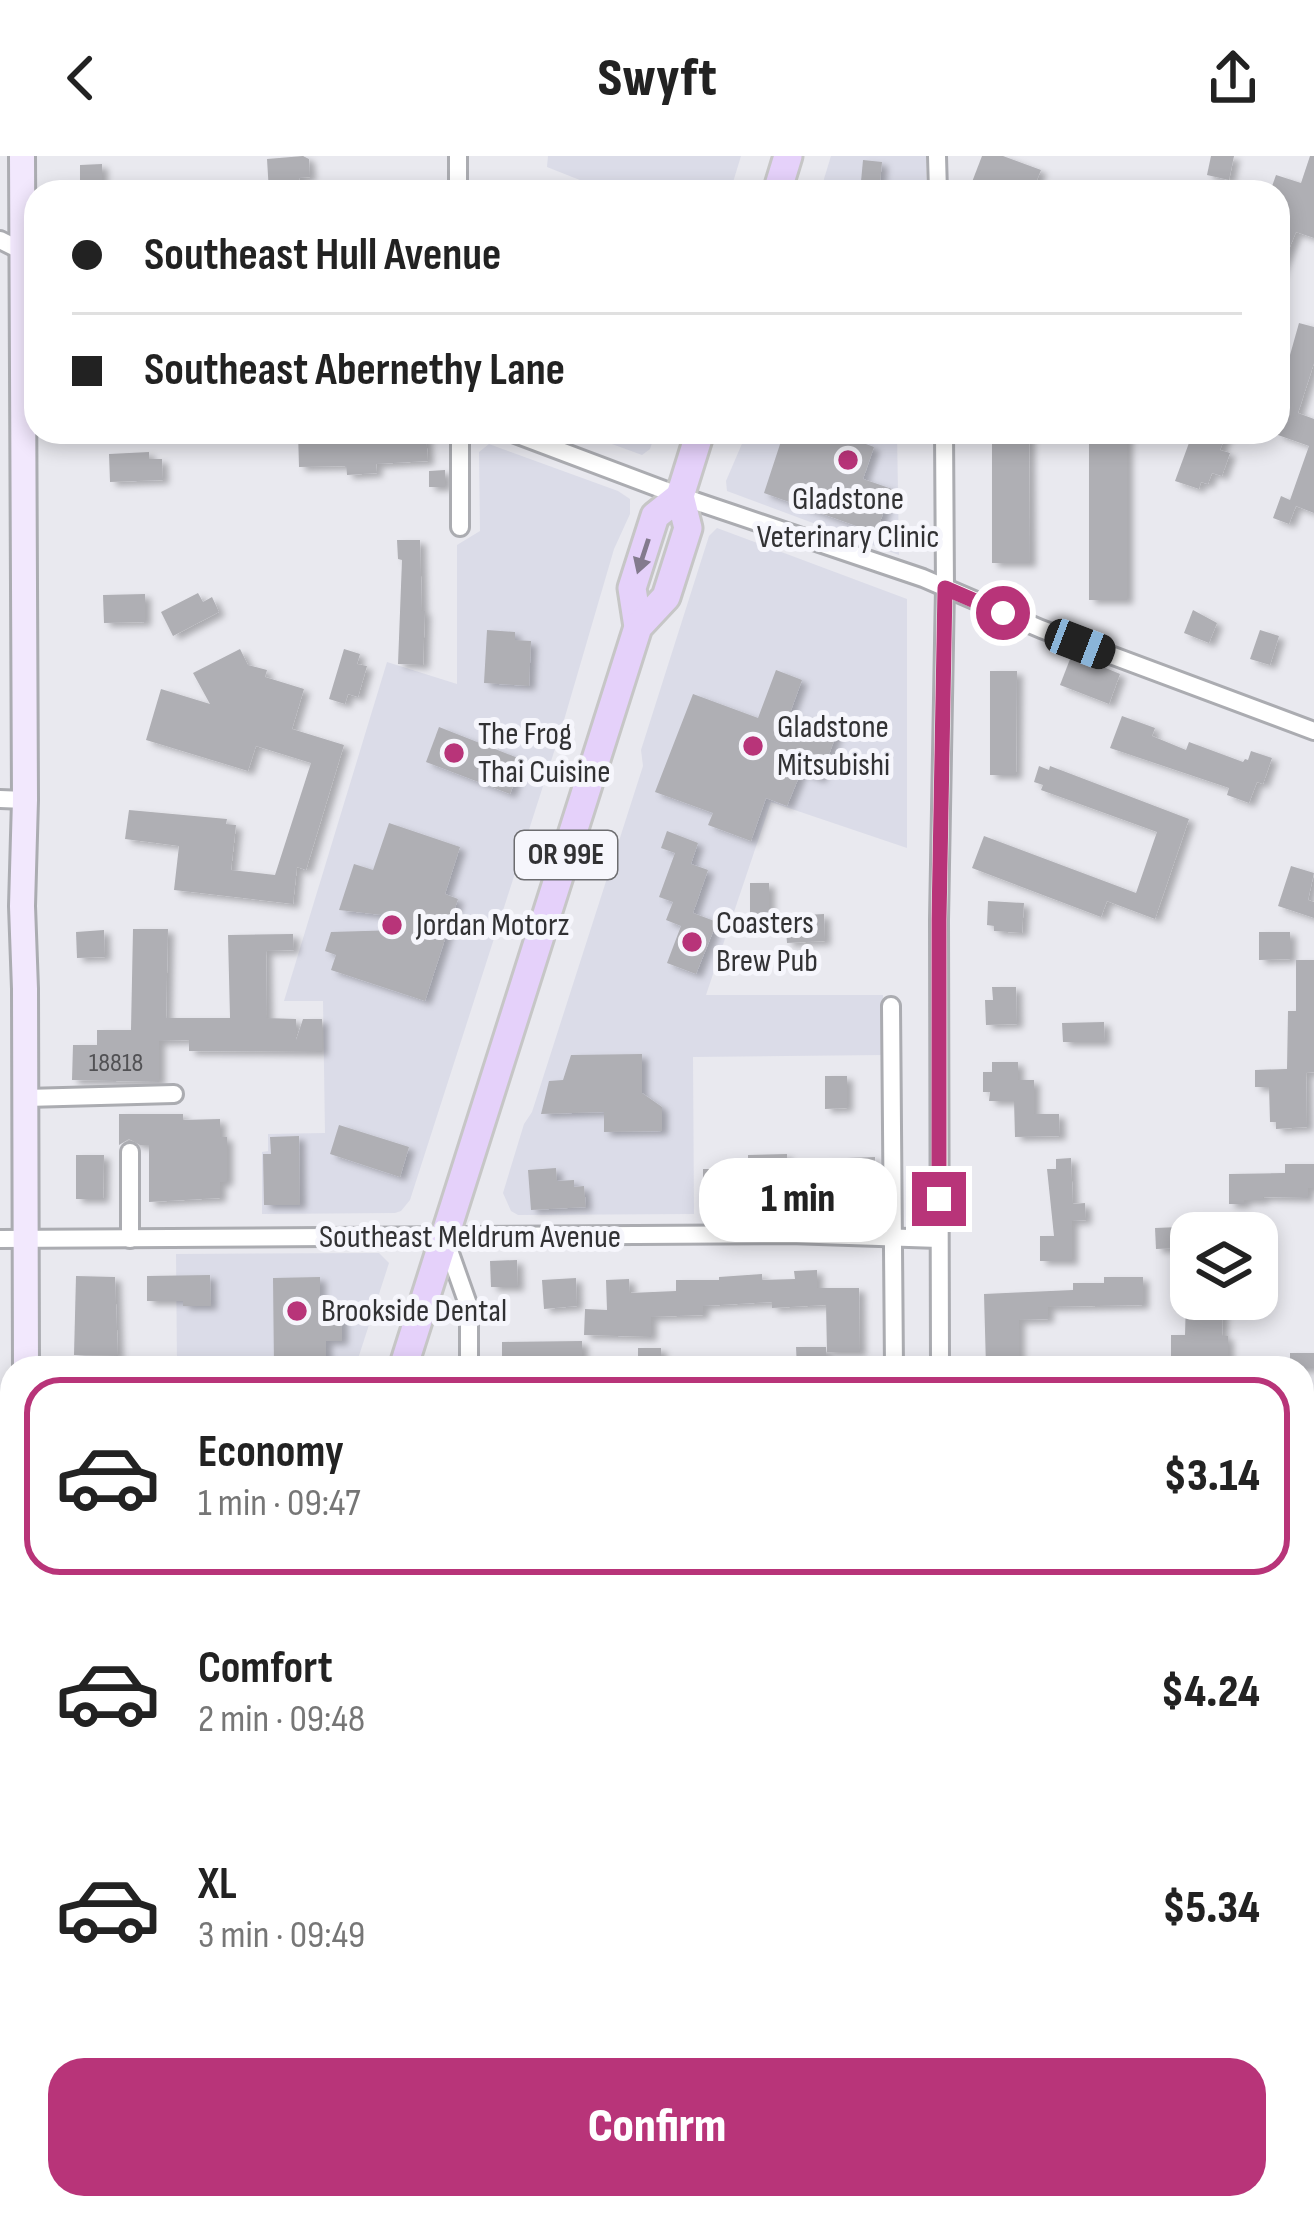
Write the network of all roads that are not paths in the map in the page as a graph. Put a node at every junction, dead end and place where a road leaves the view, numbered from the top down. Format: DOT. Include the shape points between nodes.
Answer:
graph roads {
  1 [pos="22,156"];
  2 [pos="19,250"];
  3 [pos="460,444"];
  4 [pos="542,444"];
  5 [pos="696,444"];
  6 [pos="944,444"];
  7 [pos="680,496"];
  8 [pos="460,527"];
  9 [pos="945,588"];
  10 [pos="1314,731"];
  11 [pos="12,800"];
  12 [pos="891,1006"];
  13 [pos="174,1094"];
  14 [pos="26,1098"];
  15 [pos="130,1152"];
  16 [pos="893,1237"];
  17 [pos="445,1238"];
  18 [pos="13,1239"];
  19 [pos="130,1239"];
  20 [pos="939,1239"];
  21 [pos="25,1356"];
  22 [pos="407,1356"];
  23 [pos="469,1356"];
  24 [pos="894,1356"];
  25 [pos="940,1356"];
  1 -- 2 [label="street"];
  2 -- 11 [label="street"];
  3 -- 8 [label="street"];
  4 -- 7 [label="street"];
  5 -- 7 [label="main road, OR 99E"];
  6 -- 9 [label="street"];
  7 -- 9 [label="street"];
  7 -- 17 [label="main road, OR 99E" via="656,516 632,589 638,627"];
  9 -- 10 [label="street"];
  9 -- 20 [label="street"];
  11 -- 14 [label="street"];
  12 -- 16 [label="street"];
  13 -- 14 [label="street"];
  14 -- 18 [label="street"];
  15 -- 19 [label="street"];
  16 -- 17 [label="street, Southeast Meldrum Avenue"];
  16 -- 20 [label="street, Southeast Meldrum Avenue"];
  16 -- 24 [label="street"];
  17 -- 19 [label="street, Southeast Meldrum Avenue"];
  17 -- 22 [label="main road, OR 99E"];
  17 -- 23 [label="street" via="469,1307"];
  18 -- 19 [label="street, Southeast Meldrum Avenue"];
  18 -- 21 [label="street"];
  20 -- 25 [label="street"];
}
